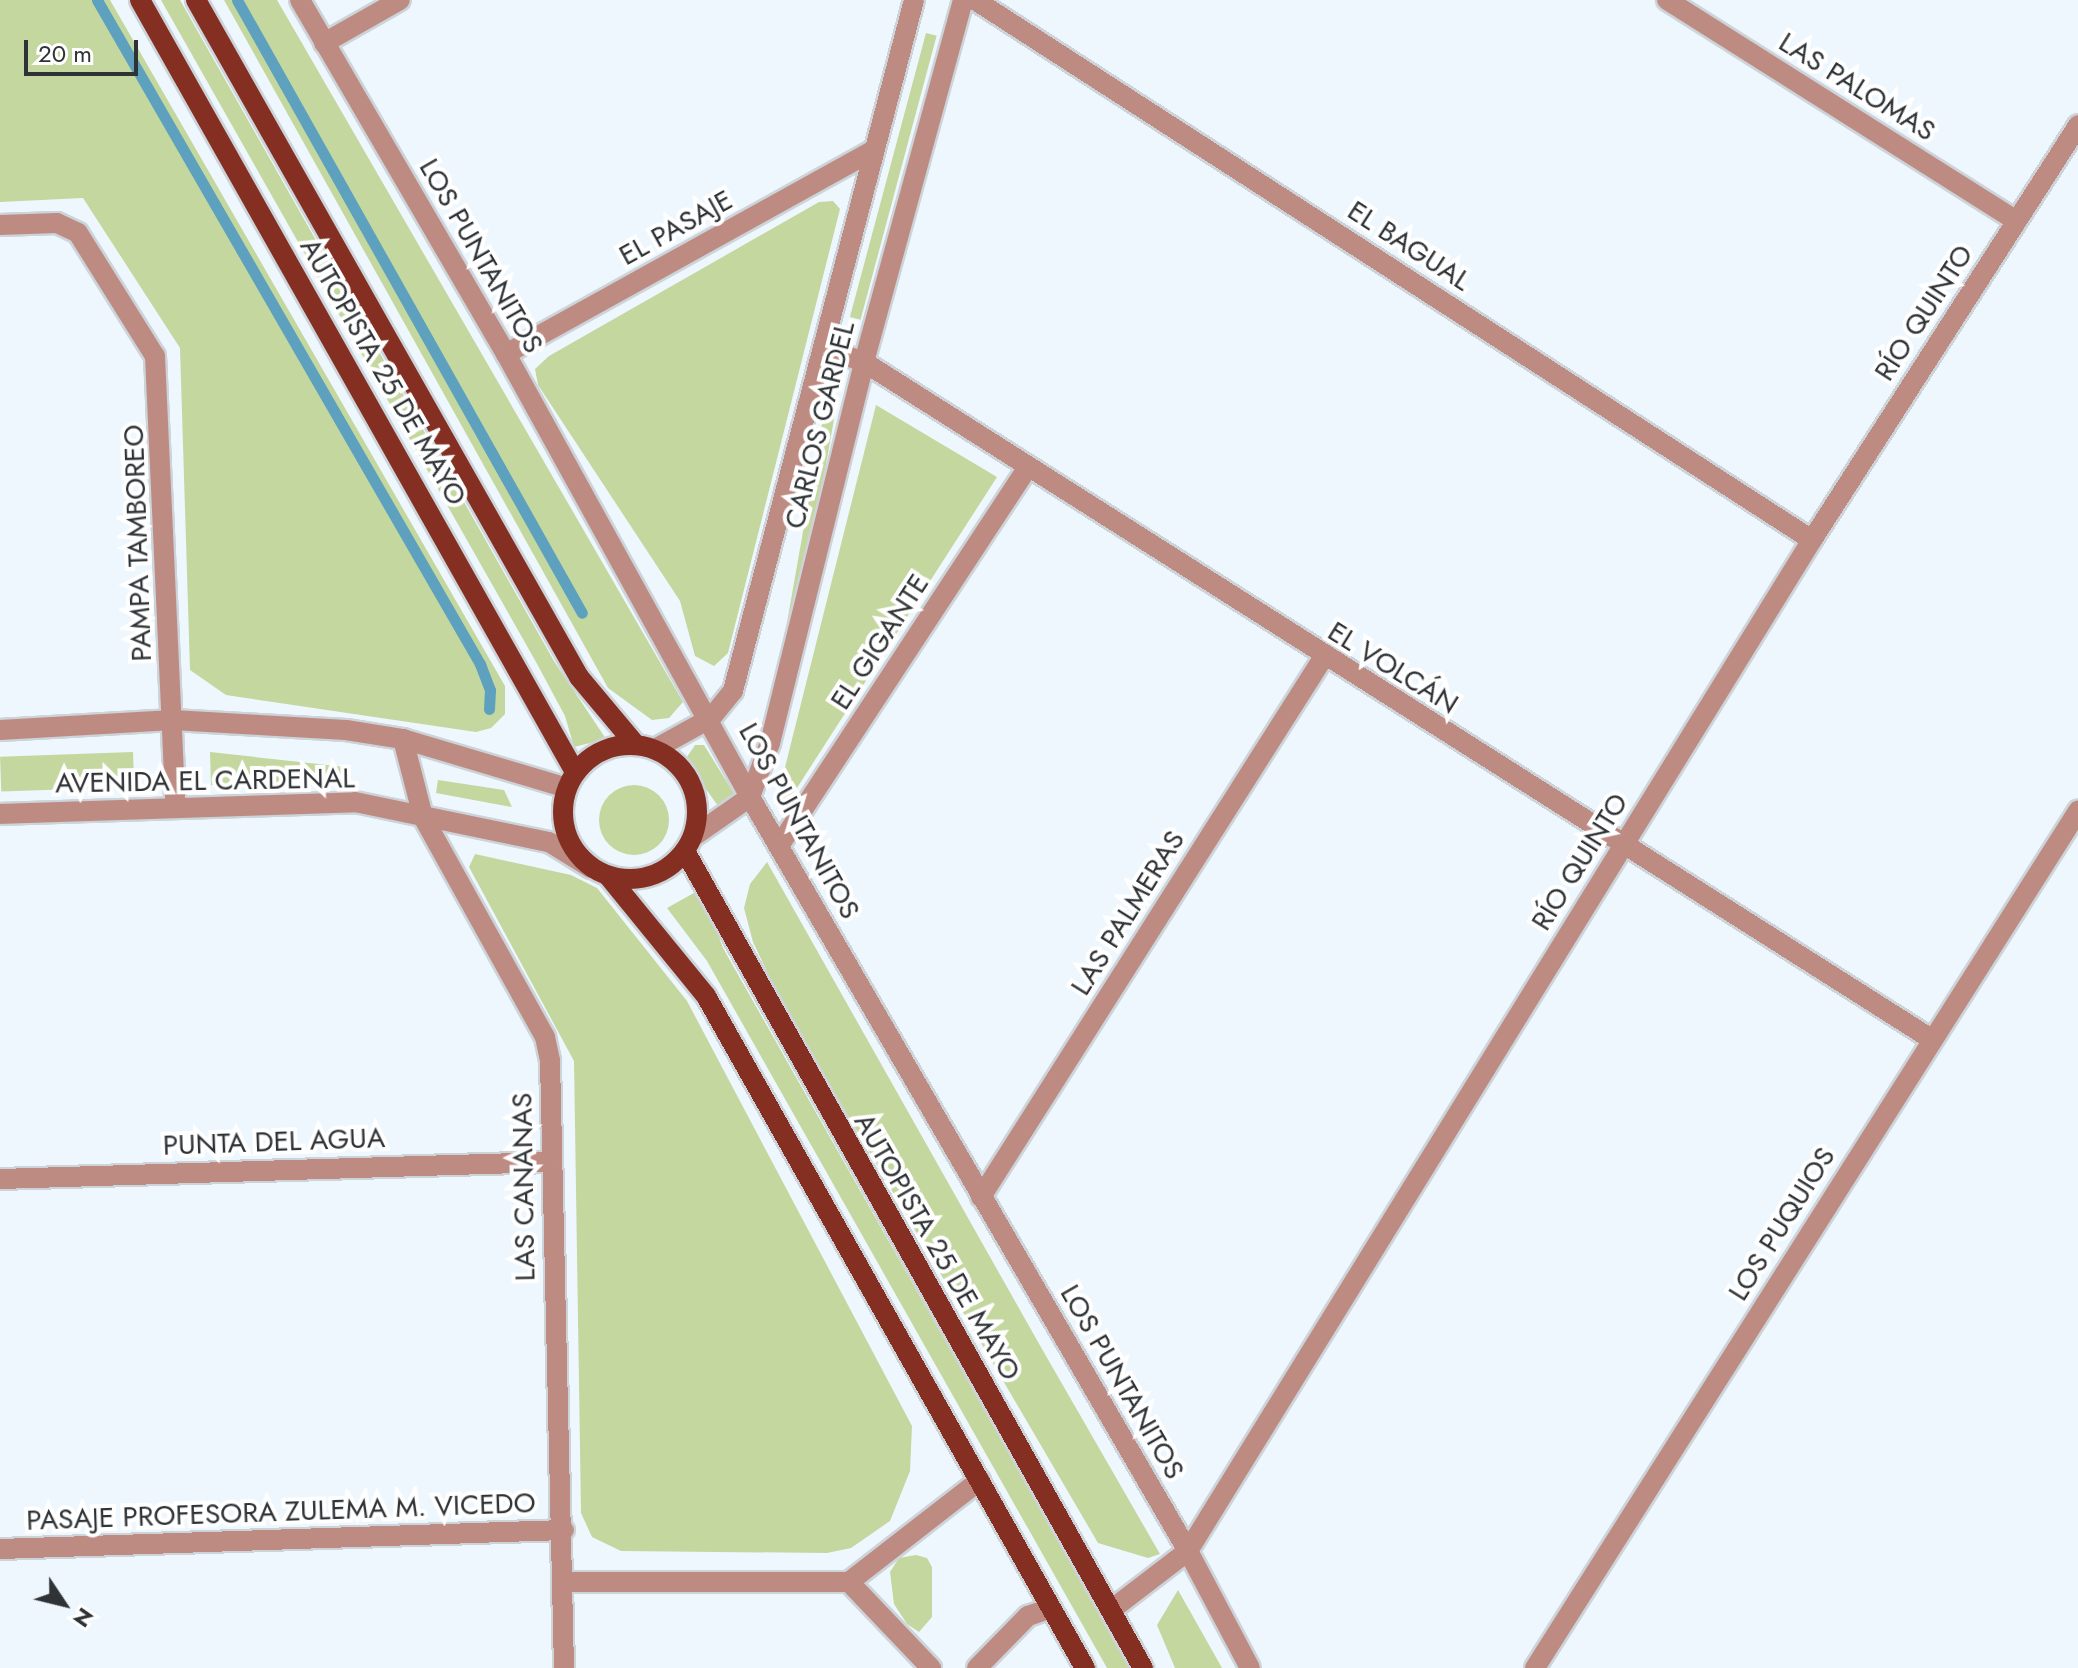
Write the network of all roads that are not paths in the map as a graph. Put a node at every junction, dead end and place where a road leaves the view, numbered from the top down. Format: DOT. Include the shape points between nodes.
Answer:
graph roads {
  1 [pos="140,0"];
  2 [pos="196,0"];
  3 [pos="300,0"];
  4 [pos="400,0"];
  5 [pos="914,0"];
  6 [pos="963,0"];
  7 [pos="975,0"];
  8 [pos="1667,0"];
  9 [pos="324,43"];
  10 [pos="2078,125"];
  11 [pos="874,150"];
  12 [pos="2016,221"];
  13 [pos="0,225"];
  14 [pos="824,348"];
  15 [pos="506,354"];
  16 [pos="864,362"];
  17 [pos="1027,468"];
  18 [pos="1812,540"];
  19 [pos="1323,658"];
  20 [pos="711,718"];
  21 [pos="173,720"];
  22 [pos="0,730"];
  23 [pos="403,739"];
  24 [pos="645,746"];
  25 [pos="571,780"];
  26 [pos="750,797"];
  27 [pos="175,805"];
  28 [pos="2078,811"];
  29 [pos="0,814"];
  30 [pos="423,817"];
  31 [pos="690,844"];
  32 [pos="1623,845"];
  33 [pos="779,846"];
  34 [pos="600,872"];
  35 [pos="1931,1039"];
  36 [pos="550,1162"];
  37 [pos="0,1179"];
  38 [pos="981,1197"];
  39 [pos="980,1480"];
  40 [pos="564,1530"];
  41 [pos="0,1549"];
  42 [pos="1188,1551"];
  43 [pos="566,1582"];
  44 [pos="849,1582"];
  45 [pos="1051,1608"];
  46 [pos="1111,1610"];
  47 [pos="564,1668"];
  48 [pos="931,1668"];
  49 [pos="977,1668"];
  50 [pos="1085,1668"];
  51 [pos="1143,1668"];
  52 [pos="1250,1668"];
  53 [pos="1535,1668"];
  1 -- 25 [label="main road, AUTOPISTA 25 DE MAYO"];
  2 -- 24 [label="main road, AUTOPISTA 25 DE MAYO" via="579,677"];
  3 -- 9 [label="street, LOS PUNTANITOS"];
  4 -- 9 [label="street"];
  5 -- 11 [label="street, CARLOS GARDEL"];
  6 -- 16 [label="street, CARLOS GARDEL"];
  7 -- 18 [label="street, EL BAGUAL"];
  8 -- 12 [label="street, LAS PALOMAS"];
  9 -- 15 [label="street, LOS PUNTANITOS"];
  10 -- 12 [label="street, RÍO QUINTO"];
  11 -- 14 [label="street, CARLOS GARDEL"];
  11 -- 15 [label="street, EL PASAJE"];
  12 -- 18 [label="street, RÍO QUINTO"];
  13 -- 21 [label="street, PAMPA TAMBOREO" via="57,223 78,233 155,356"];
  14 -- 16 [label="street, EL VOLCÁN"];
  14 -- 20 [label="street, CARLOS GARDEL" via="747,647 733,691"];
  15 -- 20 [label="street, LOS PUNTANITOS"];
  16 -- 17 [label="street, EL VOLCÁN"];
  16 -- 26 [label="street, CARLOS GARDEL" via="770,743"];
  17 -- 19 [label="street, EL VOLCÁN"];
  17 -- 33 [label="street, EL GIGANTE"];
  18 -- 32 [label="street, RÍO QUINTO"];
  19 -- 32 [label="street, EL VOLCÁN"];
  19 -- 38 [label="street, LAS PALMERAS"];
  20 -- 24 [label="street, CARLOS GARDEL"];
  20 -- 26 [label="street, LOS PUNTANITOS"];
  21 -- 22 [label="street, AVENIDA EL CARDENAL"];
  21 -- 23 [label="street, AVENIDA EL CARDENAL" via="346,730"];
  21 -- 27 [label="street, PAMPA TAMBOREO"];
  23 -- 25 [label="street, AVENIDA EL CARDENAL"];
  23 -- 30 [label="street, LAS CANANAS"];
  24 -- 25 [label="main road" via="613,746"];
  24 -- 31 [label="main road" via="683,769 697,800"];
  25 -- 34 [label="main road" via="563,817 571,846"];
  26 -- 31 [label="street"];
  26 -- 33 [label="street, LOS PUNTANITOS"];
  27 -- 29 [label="street, AVENIDA EL CARDENAL"];
  27 -- 30 [label="street, AVENIDA EL CARDENAL" via="355,802"];
  28 -- 35 [label="street, LOS PUQUIOS"];
  30 -- 34 [label="street, AVENIDA EL CARDENAL" via="549,842"];
  30 -- 36 [label="street, LAS CANANAS" via="545,1037"];
  31 -- 34 [label="main road" via="660,873 626,880"];
  31 -- 46 [label="main road, AUTOPISTA 25 DE MAYO"];
  32 -- 35 [label="street, EL VOLCÁN"];
  32 -- 42 [label="street, RÍO QUINTO"];
  33 -- 38 [label="street, LOS PUNTANITOS"];
  34 -- 39 [label="main road" via="706,996"];
  35 -- 53 [label="street, LOS PUQUIOS"];
  36 -- 37 [label="street, PUNTA DEL AGUA"];
  36 -- 40 [label="street, LAS CANANAS"];
  38 -- 42 [label="street, LOS PUNTANITOS"];
  39 -- 44 [label="street"];
  39 -- 45 [label="main road"];
  40 -- 41 [label="street, PASAJE PROFESORA ZULEMA M. VICEDO"];
  40 -- 43 [label="street, LAS CANANAS"];
  42 -- 46 [label="street, RÍO QUINTO"];
  42 -- 52 [label="street, LOS PUNTANITOS"];
  43 -- 44 [label="street"];
  43 -- 47 [label="street, LAS CANANAS"];
  44 -- 48 [label="street"];
  45 -- 49 [label="street" via="1028,1616"];
  45 -- 50 [label="main road"];
  46 -- 51 [label="main road, AUTOPISTA 25 DE MAYO"];
}
